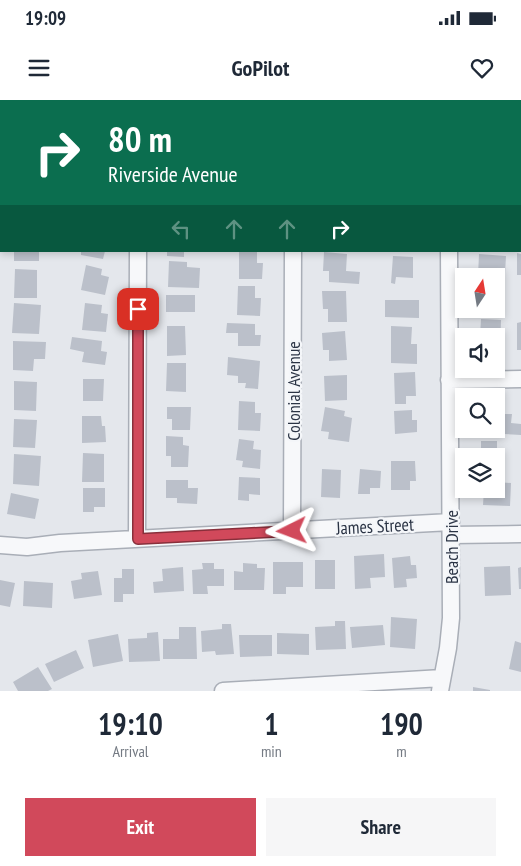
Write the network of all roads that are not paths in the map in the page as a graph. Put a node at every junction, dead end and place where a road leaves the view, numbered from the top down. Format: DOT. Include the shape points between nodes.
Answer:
graph roads {
  1 [pos="138,252"];
  2 [pos="293,252"];
  3 [pos="450,252"];
  4 [pos="521,378"];
  5 [pos="449,380"];
  6 [pos="451,528"];
  7 [pos="292,531"];
  8 [pos="521,534"];
  9 [pos="138,539"];
  10 [pos="0,545"];
  11 [pos="441,685"];
  12 [pos="223,691"];
  1 -- 9 [label="street"];
  2 -- 7 [label="street, Colonial Avenue"];
  3 -- 5 [label="street, Beach Drive"];
  4 -- 5 [label="street"];
  5 -- 6 [label="street, Beach Drive"];
  6 -- 7 [label="street, James Street"];
  6 -- 8 [label="street, James Street"];
  6 -- 11 [label="street, Beach Drive" via="451,618"];
  7 -- 9 [label="street, James Street"];
  9 -- 10 [label="street, James Street" via="27,547"];
  11 -- 12 [label="street"];
}
